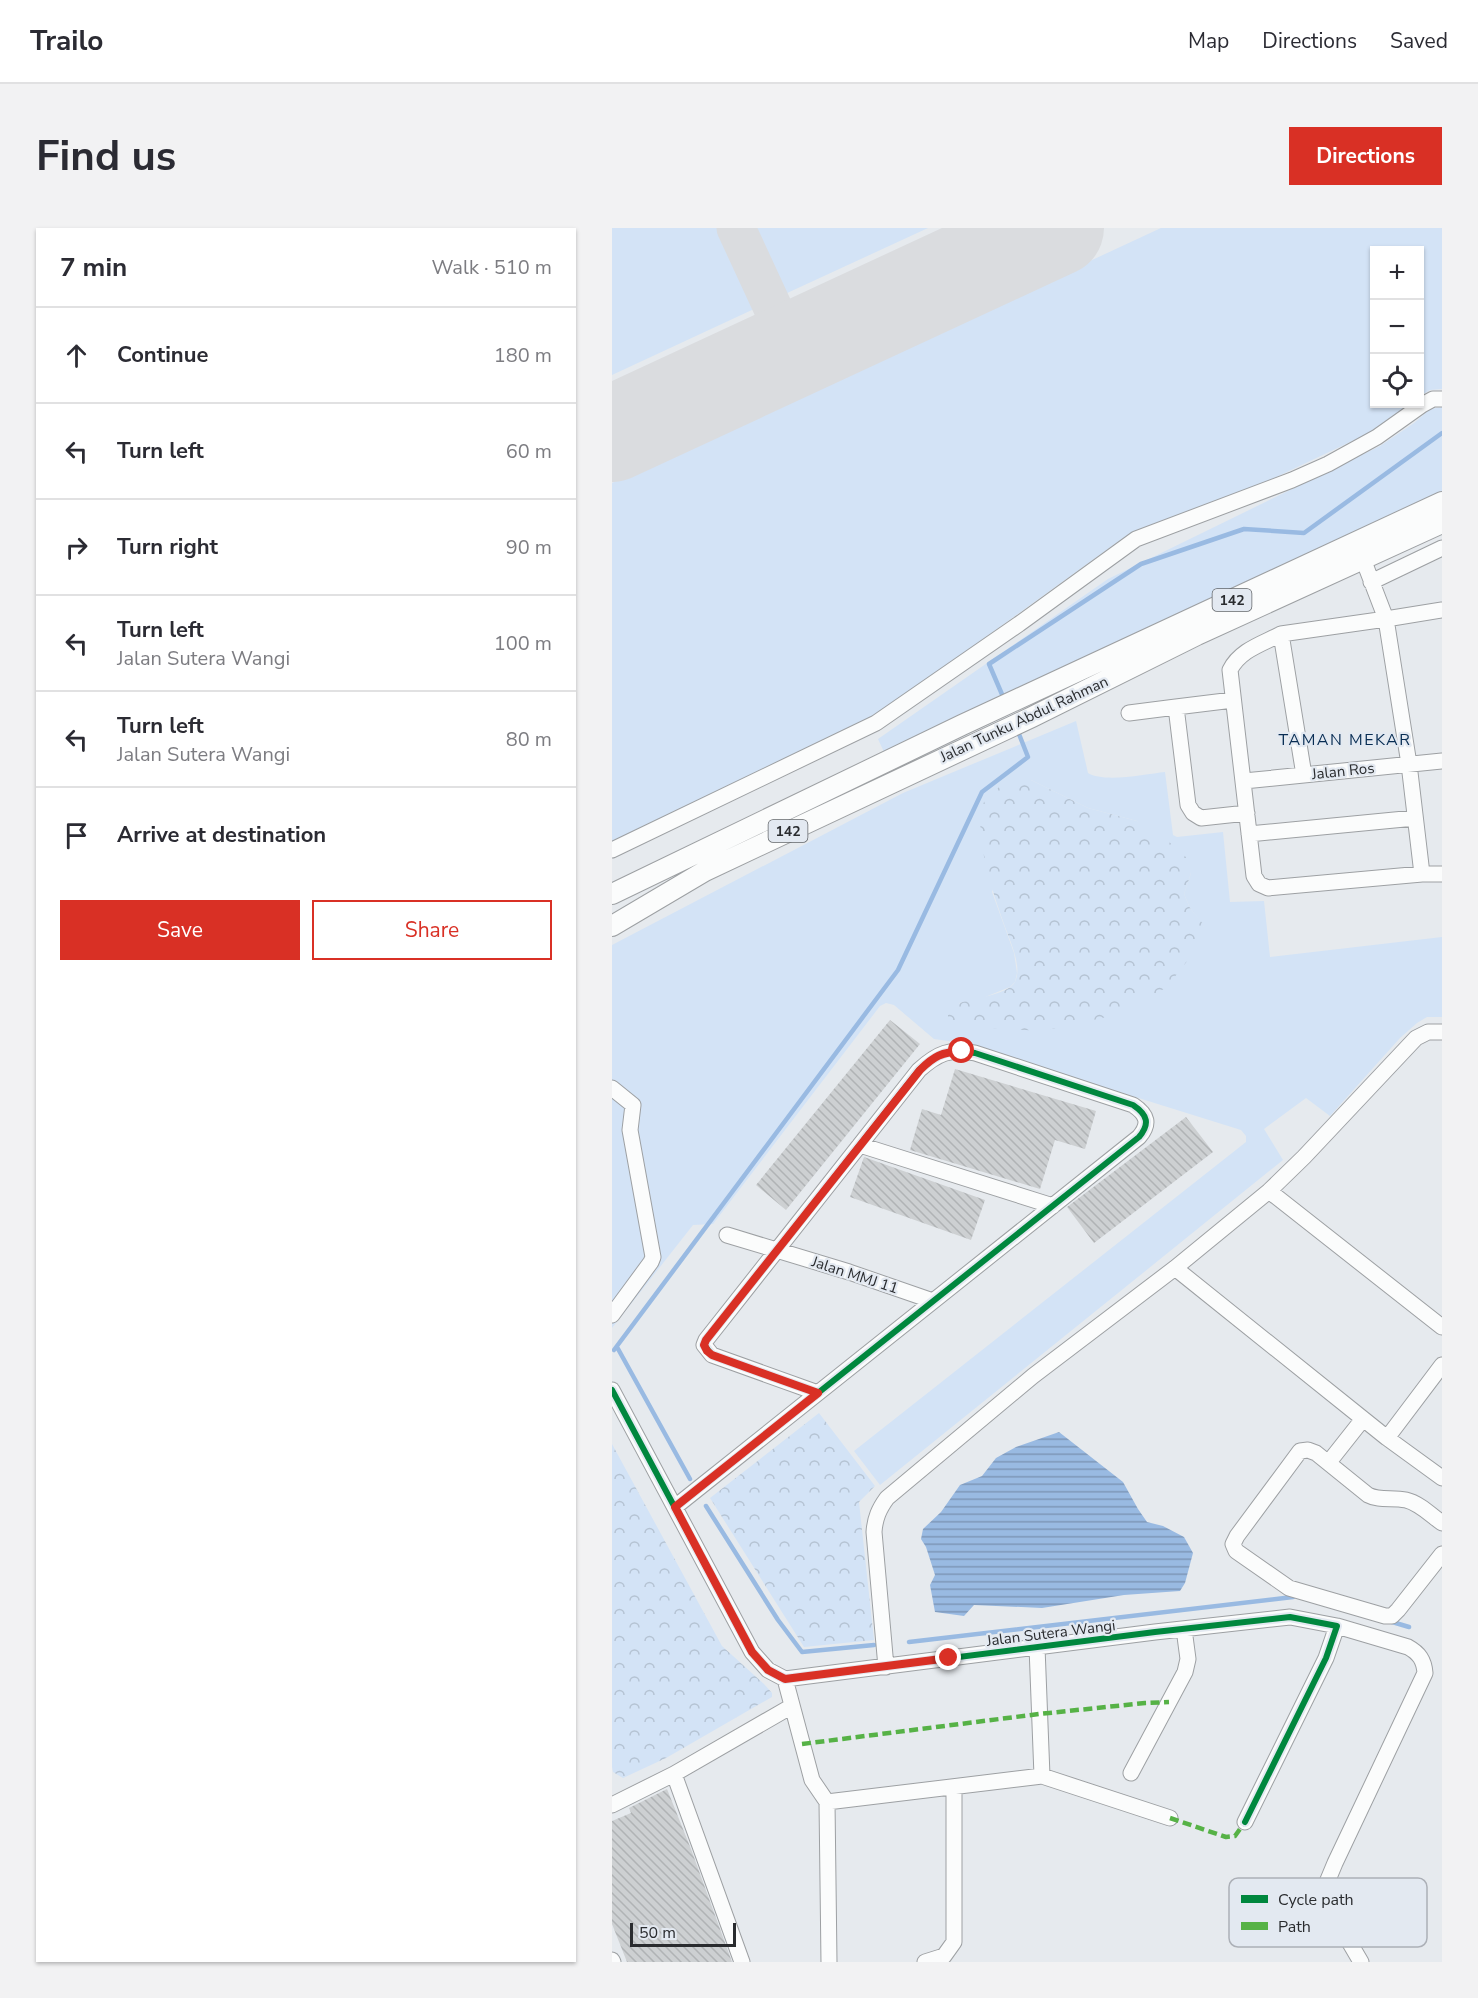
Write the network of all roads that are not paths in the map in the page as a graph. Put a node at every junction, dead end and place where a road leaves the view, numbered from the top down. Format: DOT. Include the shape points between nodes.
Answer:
graph roads {
  1 [pos="1442,399"];
  2 [pos="1442,502"];
  3 [pos="1442,523"];
  4 [pos="1442,548"];
  5 [pos="1363,559"];
  6 [pos="1371,582"];
  7 [pos="1442,610"];
  8 [pos="1386,619"];
  9 [pos="1281,634"];
  10 [pos="1233,700"];
  11 [pos="1176,707"];
  12 [pos="1129,713"];
  13 [pos="1442,761"];
  14 [pos="1409,764"];
  15 [pos="1304,775"];
  16 [pos="1244,780"];
  17 [pos="1247,813"];
  18 [pos="1416,818"];
  19 [pos="1249,834"];
  20 [pos="612,850"];
  21 [pos="1422,874"];
  22 [pos="1442,874"];
  23 [pos="612,894"];
  24 [pos="612,926"];
  25 [pos="1442,1032"];
  26 [pos="612,1088"];
  27 [pos="860,1145"];
  28 [pos="1269,1191"];
  29 [pos="1053,1206"];
  30 [pos="727,1235"];
  31 [pos="776,1250"];
  32 [pos="1175,1268"];
  33 [pos="933,1301"];
  34 [pos="612,1315"];
  35 [pos="1442,1327"];
  36 [pos="1442,1365"];
  37 [pos="612,1390"];
  38 [pos="818,1393"];
  39 [pos="1363,1419"];
  40 [pos="1387,1438"];
  41 [pos="1329,1462"];
  42 [pos="1442,1478"];
  43 [pos="675,1507"];
  44 [pos="1442,1523"];
  45 [pos="1442,1554"];
  46 [pos="1337,1626"];
  47 [pos="1184,1629"];
  48 [pos="1037,1647"];
  49 [pos="886,1666"];
  50 [pos="785,1679"];
  51 [pos="792,1707"];
  52 [pos="1131,1773"];
  53 [pos="674,1774"];
  54 [pos="1042,1776"];
  55 [pos="954,1787"];
  56 [pos="826,1802"];
  57 [pos="612,1804"];
  58 [pos="1170,1818"];
  59 [pos="1245,1822"];
  60 [pos="1329,1878"];
  61 [pos="1352,1947"];
  62 [pos="742,1962"];
  63 [pos="829,1962"];
  64 [pos="925,1962"];
  65 [pos="1361,1962"];
  1 -- 20 [label="street" via="1422,405 1377,437 1328,464 1136,539 876,723"];
  2 -- 23 [label="main road, Jalan Tunku Abdul Rahman / 142" via="962,725"];
  3 -- 5 [label="main road, Jalan Tunku Abdul Rahman / 142"];
  4 -- 6 [label="street"];
  5 -- 6 [label="street"];
  5 -- 24 [label="main road, Jalan Tunku Abdul Rahman / 142" via="705,871"];
  6 -- 8 [label="street"];
  7 -- 8 [label="street"];
  8 -- 9 [label="street"];
  8 -- 14 [label="street"];
  9 -- 10 [label="street" via="1234,661 1230,670"];
  9 -- 15 [label="street"];
  10 -- 11 [label="street"];
  10 -- 16 [label="street"];
  11 -- 12 [label="street"];
  11 -- 17 [label="street" via="1188,805 1193,813 1201,818"];
  13 -- 14 [label="street, Jalan Ros"];
  14 -- 15 [label="street, Jalan Ros"];
  14 -- 18 [label="street"];
  15 -- 16 [label="street, Jalan Ros"];
  16 -- 17 [label="street"];
  17 -- 19 [label="street"];
  18 -- 19 [label="street"];
  18 -- 21 [label="street"];
  19 -- 21 [label="street" via="1254,876 1268,888"];
  21 -- 22 [label="street"];
  25 -- 28 [label="street" via="1428,1032 1416,1038"];
  26 -- 34 [label="street" via="633,1105 630,1130 652,1257"];
  27 -- 29 [label="street"];
  27 -- 29 [label="street" via="920,1070 946,1052 975,1053 1142,1111 1147,1120 1140,1137"];
  27 -- 31 [label="street"];
  28 -- 32 [label="street"];
  28 -- 35 [label="street"];
  29 -- 33 [label="street"];
  30 -- 31 [label="street, Jalan MMJ 11"];
  31 -- 33 [label="street, Jalan MMJ 11"];
  31 -- 38 [label="street" via="704,1345 712,1355"];
  32 -- 39 [label="street"];
  32 -- 49 [label="street" via="1033,1376 883,1503 874,1521 874,1533"];
  33 -- 38 [label="street"];
  36 -- 40 [label="street"];
  37 -- 43 [label="street"];
  38 -- 43 [label="street"];
  39 -- 40 [label="street"];
  39 -- 41 [label="street"];
  40 -- 42 [label="street"];
  41 -- 44 [label="street" via="1373,1498 1407,1500"];
  41 -- 45 [label="street" via="1316,1453 1300,1451 1237,1536 1233,1544 1236,1551 1289,1588 1386,1616 1392,1616"];
  43 -- 50 [label="street" via="752,1652 768,1670"];
  46 -- 47 [label="street, Jalan Sutera Wangi" via="1290,1617"];
  46 -- 59 [label="street" via="1326,1658"];
  46 -- 60 [label="street, Jalan Sutera Wangi" via="1408,1647 1417,1652 1425,1672"];
  47 -- 48 [label="street, Jalan Sutera Wangi"];
  47 -- 52 [label="street" via="1188,1659 1185,1672"];
  48 -- 49 [label="street, Jalan Sutera Wangi"];
  48 -- 54 [label="street"];
  49 -- 50 [label="street, Jalan Sutera Wangi"];
  50 -- 51 [label="street"];
  51 -- 53 [label="street"];
  51 -- 56 [label="street" via="812,1780"];
  53 -- 57 [label="street"];
  53 -- 62 [label="street"];
  54 -- 55 [label="street"];
  54 -- 58 [label="street"];
  55 -- 56 [label="street"];
  55 -- 64 [label="street" via="954,1942 944,1956"];
  56 -- 63 [label="street"];
  61 -- 65 [label="street, Jalan Sutera Wangi"];
}
